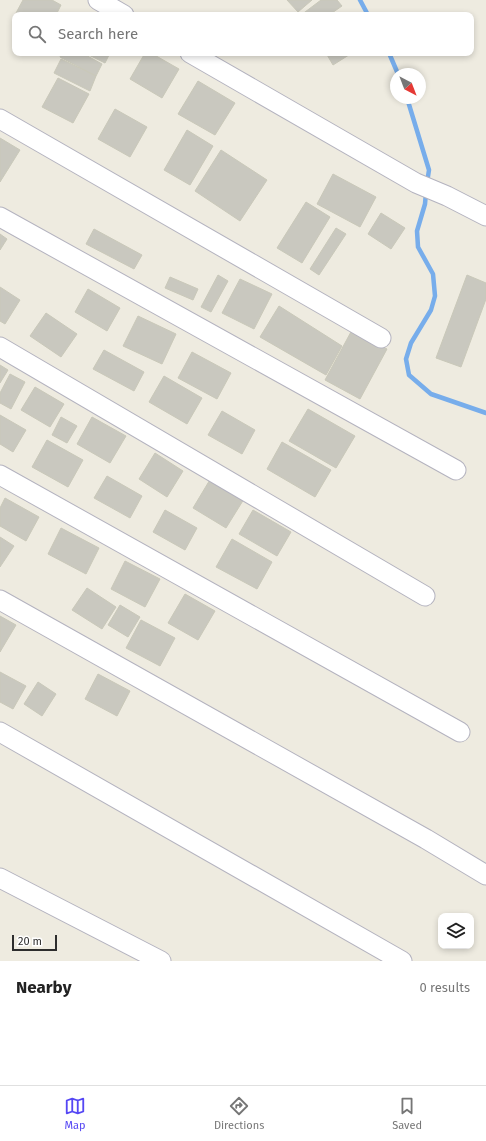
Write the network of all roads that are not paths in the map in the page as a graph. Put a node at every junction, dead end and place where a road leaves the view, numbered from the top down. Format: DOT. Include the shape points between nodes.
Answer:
graph roads {
  1 [pos="98,0"];
  2 [pos="119,12"];
  3 [pos="195,56"];
  4 [pos="0,119"];
  5 [pos="486,216"];
  6 [pos="0,217"];
  7 [pos="381,338"];
  8 [pos="0,347"];
  9 [pos="456,470"];
  10 [pos="0,475"];
  11 [pos="425,596"];
  12 [pos="0,600"];
  13 [pos="0,732"];
  14 [pos="460,732"];
  15 [pos="486,875"];
  16 [pos="0,878"];
  17 [pos="161,961"];
  18 [pos="402,961"];
  1 -- 2 [label="street"];
  3 -- 5 [label="street" via="416,183"];
  4 -- 7 [label="street"];
  6 -- 9 [label="street"];
  8 -- 11 [label="street"];
  10 -- 14 [label="street"];
  12 -- 15 [label="street" via="426,838"];
  13 -- 18 [label="street"];
  16 -- 17 [label="street"];
}
